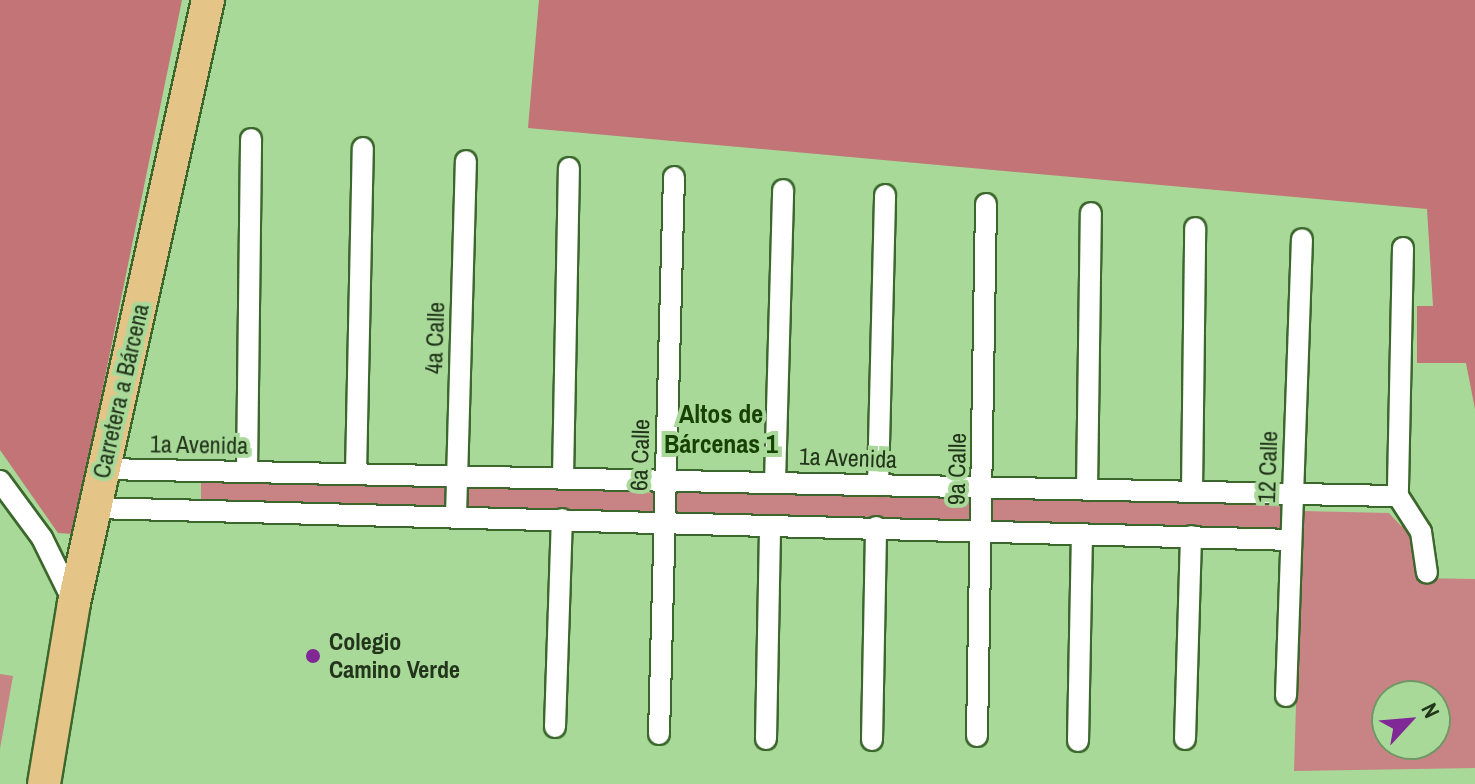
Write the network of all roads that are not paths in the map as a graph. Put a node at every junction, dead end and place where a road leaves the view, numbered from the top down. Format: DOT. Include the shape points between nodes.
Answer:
graph roads {
  1 [pos="208,0"];
  2 [pos="251,139"];
  3 [pos="363,148"];
  4 [pos="466,161"];
  5 [pos="569,168"];
  6 [pos="674,177"];
  7 [pos="783,190"];
  8 [pos="885,195"];
  9 [pos="986,204"];
  10 [pos="1091,213"];
  11 [pos="1195,228"];
  12 [pos="1302,239"];
  13 [pos="1403,248"];
  14 [pos="104,469"];
  15 [pos="247,471"];
  16 [pos="356,473"];
  17 [pos="457,476"];
  18 [pos="563,477"];
  19 [pos="0,481"];
  20 [pos="666,481"];
  21 [pos="775,482"];
  22 [pos="878,485"];
  23 [pos="983,487"];
  24 [pos="1087,490"];
  25 [pos="1192,491"];
  26 [pos="1293,494"];
  27 [pos="1398,496"];
  28 [pos="95,508"];
  29 [pos="456,516"];
  30 [pos="562,519"];
  31 [pos="664,523"];
  32 [pos="770,526"];
  33 [pos="876,527"];
  34 [pos="982,530"];
  35 [pos="1082,534"];
  36 [pos="1191,536"];
  37 [pos="1290,540"];
  38 [pos="1427,573"];
  39 [pos="74,603"];
  40 [pos="1286,696"];
  41 [pos="555,727"];
  42 [pos="659,734"];
  43 [pos="977,736"];
  44 [pos="766,739"];
  45 [pos="1185,739"];
  46 [pos="872,740"];
  47 [pos="1078,741"];
  48 [pos="44,784"];
  1 -- 14 [label="main road, Carretera a Bárcena"];
  2 -- 15 [label="street"];
  3 -- 16 [label="street"];
  4 -- 17 [label="street, 4a Calle"];
  5 -- 18 [label="street"];
  6 -- 20 [label="street, 6a Calle"];
  7 -- 21 [label="street"];
  8 -- 22 [label="street"];
  9 -- 23 [label="street, 9a Calle"];
  10 -- 24 [label="street"];
  11 -- 25 [label="street"];
  12 -- 26 [label="street, 12 Calle"];
  13 -- 27 [label="street"];
  14 -- 15 [label="street, 1a Avenida"];
  14 -- 28 [label="main road, Carretera a Bárcena"];
  15 -- 16 [label="street, 1a Avenida"];
  16 -- 17 [label="street, 1a Avenida"];
  17 -- 18 [label="street, 1a Avenida"];
  17 -- 29 [label="street, 4a Calle"];
  18 -- 20 [label="street, 1a Avenida"];
  19 -- 39 [label="street" via="42,538"];
  20 -- 21 [label="street, 1a Avenida"];
  20 -- 31 [label="street, 6a Calle"];
  21 -- 22 [label="street, 1a Avenida"];
  22 -- 23 [label="street, 1a Avenida"];
  23 -- 24 [label="street, 1a Avenida"];
  23 -- 34 [label="street, 9a Calle"];
  24 -- 25 [label="street, 1a Avenida"];
  25 -- 26 [label="street, 1a Avenida"];
  26 -- 27 [label="street, 1a Avenida"];
  26 -- 37 [label="street, 12 Calle"];
  27 -- 38 [label="street" via="1421,532"];
  28 -- 29 [label="street"];
  28 -- 39 [label="main road, Carretera a Bárcena"];
  29 -- 30 [label="street"];
  30 -- 31 [label="street"];
  30 -- 41 [label="street"];
  31 -- 32 [label="street"];
  31 -- 42 [label="street, 6a Calle"];
  32 -- 33 [label="street"];
  32 -- 44 [label="street"];
  33 -- 34 [label="street"];
  33 -- 46 [label="street"];
  34 -- 35 [label="street"];
  34 -- 43 [label="street, 9a Calle"];
  35 -- 36 [label="street"];
  35 -- 47 [label="street"];
  36 -- 37 [label="street"];
  36 -- 45 [label="street"];
  37 -- 40 [label="street, 12 Calle"];
  39 -- 48 [label="main road, Carretera a Bárcena"];
}
